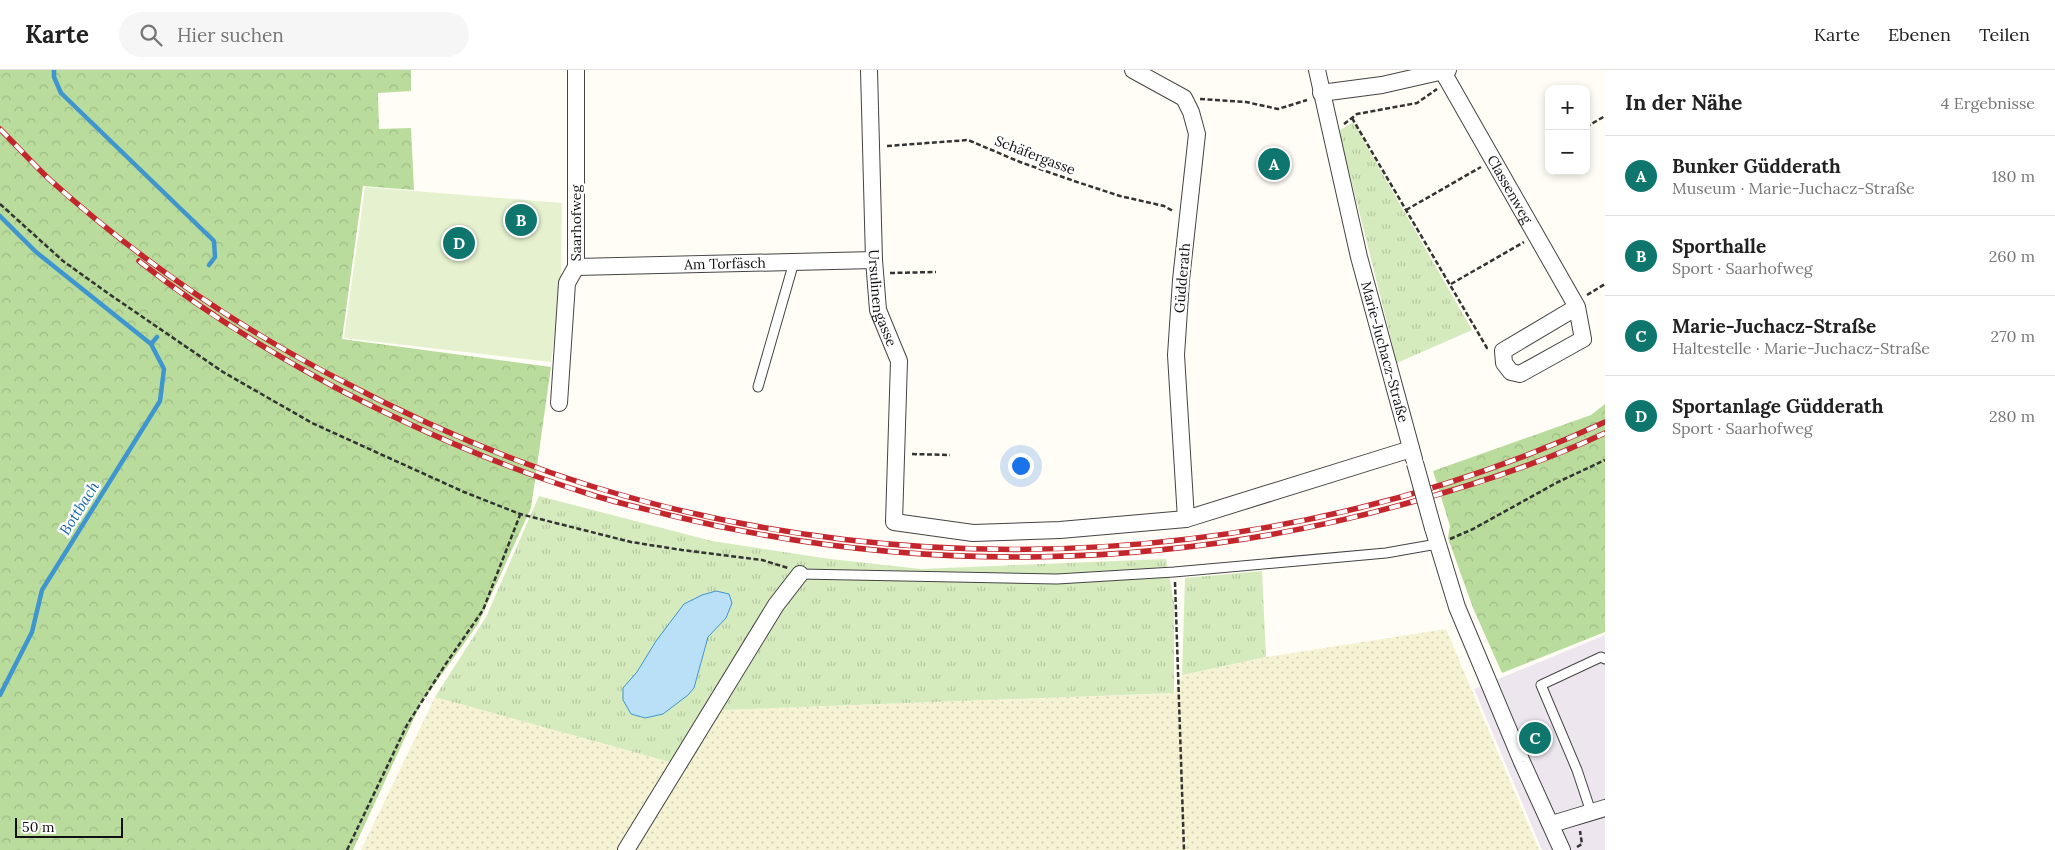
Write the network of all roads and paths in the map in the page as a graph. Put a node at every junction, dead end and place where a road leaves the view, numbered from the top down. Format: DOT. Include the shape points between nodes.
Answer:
graph roads {
  1 [pos="576,70"];
  2 [pos="869,70"];
  3 [pos="1133,70"];
  4 [pos="1317,70"];
  5 [pos="1446,74"];
  6 [pos="1321,93"];
  7 [pos="1184,98"];
  8 [pos="1605,116"];
  9 [pos="1352,118"];
  10 [pos="1590,125"];
  11 [pos="1330,132"];
  12 [pos="871,147"];
  13 [pos="1493,160"];
  14 [pos="0,204"];
  15 [pos="1406,210"];
  16 [pos="1188,219"];
  17 [pos="1536,236"];
  18 [pos="794,262"];
  19 [pos="874,266"];
  20 [pos="576,267"];
  21 [pos="936,272"];
  22 [pos="1450,284"];
  23 [pos="1605,284"];
  24 [pos="1576,305"];
  25 [pos="1503,351"];
  26 [pos="758,387"];
  27 [pos="559,403"];
  28 [pos="896,453"];
  29 [pos="950,455"];
  30 [pos="1413,456"];
  31 [pos="1605,460"];
  32 [pos="520,514"];
  33 [pos="1186,519"];
  34 [pos="1437,544"];
  35 [pos="1174,572"];
  36 [pos="800,574"];
  37 [pos="1605,659"];
  38 [pos="1598,810"];
  39 [pos="1552,824"];
  40 [pos="347,850"];
  41 [pos="626,850"];
  42 [pos="1184,850"];
  43 [pos="1562,850"];
  1 -- 20 [label="street, Saarhofweg"];
  2 -- 12 [label="street, Ursulinengasse"];
  3 -- 7 [label="street"];
  4 -- 6 [label="street, Marie-Juchacz-Straße"];
  5 -- 6 [label="street"];
  5 -- 9 [label="path" via="1417,103 1357,114"];
  5 -- 13 [label="street, Classenweg"];
  6 -- 7 [label="path" via="1278,109 1246,102"];
  6 -- 11 [label="street, Marie-Juchacz-Straße"];
  7 -- 16 [label="street, Güdderath" via="1192,112 1197,134"];
  8 -- 10 [label="path"];
  9 -- 11 [label="path"];
  9 -- 15 [label="path"];
  11 -- 30 [label="street, Marie-Juchacz-Straße" via="1359,257"];
  12 -- 16 [label="path, Schäfergasse" via="968,140 1074,181 1164,206"];
  12 -- 19 [label="street, Ursulinengasse"];
  13 -- 15 [label="path"];
  13 -- 17 [label="street, Classenweg"];
  14 -- 32 [label="path" via="64,262 223,372 312,423"];
  15 -- 22 [label="path"];
  16 -- 33 [label="street, Güdderath" via="1176,355"];
  17 -- 22 [label="path"];
  17 -- 24 [label="street, Classenweg"];
  18 -- 19 [label="street, Am Torfäsch"];
  18 -- 20 [label="street, Am Torfäsch"];
  18 -- 26 [label="lane"];
  19 -- 21 [label="path"];
  19 -- 28 [label="street, Ursulinengasse" via="878,310 899,361"];
  20 -- 27 [label="street, Saarhofweg" via="567,283"];
  22 -- 25 [label="path" via="1487,348"];
  23 -- 24 [label="path"];
  24 -- 25 [label="street"];
  24 -- 25 [label="street, Classenweg" via="1583,339 1520,374 1511,372 1504,363"];
  28 -- 29 [label="path"];
  28 -- 33 [label="street, Ursulinengasse" via="894,522 973,532 1060,530"];
  30 -- 33 [label="street"];
  30 -- 34 [label="street, Marie-Juchacz-Straße, bridge"];
  31 -- 34 [label="path" via="1474,529"];
  32 -- 36 [label="path" via="631,542 782,564"];
  32 -- 40 [label="path" via="483,610 407,725"];
  34 -- 35 [label="lane" via="1386,553"];
  34 -- 39 [label="street, Marie-Juchacz-Straße" via="1457,607 1522,762"];
  35 -- 36 [label="lane" via="1057,579"];
  35 -- 42 [label="path"];
  36 -- 41 [label="street" via="776,605"];
  37 -- 38 [label="lane" via="1601,657 1541,685 1577,770"];
  38 -- 39 [label="street"];
  39 -- 43 [label="street, Marie-Juchacz-Straße"];
}
